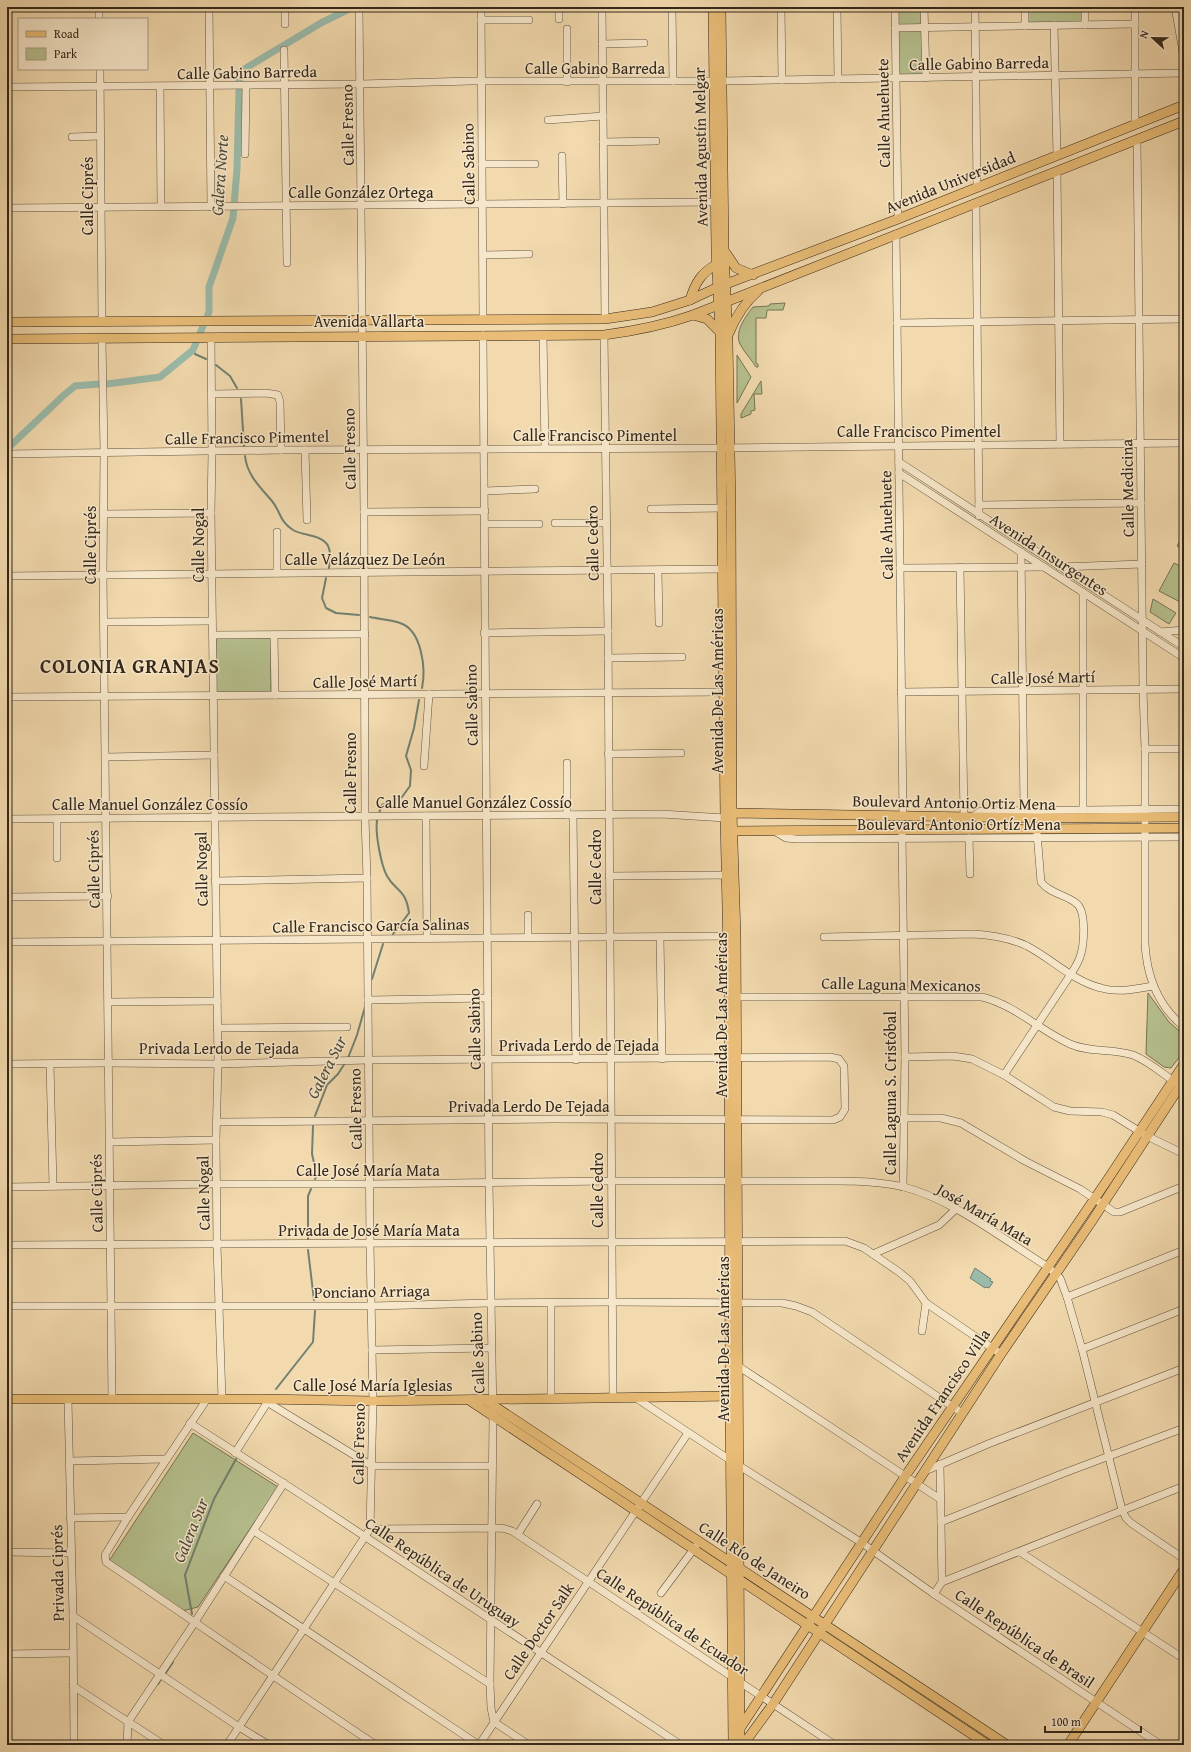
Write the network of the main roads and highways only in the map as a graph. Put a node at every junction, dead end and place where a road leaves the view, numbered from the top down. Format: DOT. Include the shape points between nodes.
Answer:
graph roads {
  1 [pos="713,7"];
  2 [pos="721,7"];
  3 [pos="718,81"];
  4 [pos="1184,105"];
  5 [pos="1184,121"];
  6 [pos="724,250"];
  7 [pos="717,264"];
  8 [pos="753,275"];
  9 [pos="722,286"];
  10 [pos="763,287"];
  11 [pos="690,300"];
  12 [pos="723,303"];
  13 [pos="693,315"];
  14 [pos="7,322"];
  15 [pos="724,334"];
  16 [pos="7,339"];
  17 [pos="726,448"];
  18 [pos="755,814"];
  19 [pos="729,816"];
  20 [pos="1184,817"];
  21 [pos="1184,828"];
  22 [pos="729,831"];
  23 [pos="757,831"];
  24 [pos="1184,1064"];
  25 [pos="1180,1084"];
  26 [pos="1144,1133"];
  27 [pos="734,1303"];
  28 [pos="734,1397"];
  29 [pos="7,1399"];
  30 [pos="469,1400"];
  31 [pos="490,1402"];
  32 [pos="731,1562"];
  33 [pos="739,1567"];
  34 [pos="1184,1569"];
  35 [pos="735,1578"];
  36 [pos="814,1617"];
  37 [pos="826,1624"];
  38 [pos="808,1626"];
  39 [pos="820,1633"];
  40 [pos="736,1681"];
  41 [pos="740,1730"];
  42 [pos="736,1744"];
  43 [pos="988,1745"];
  44 [pos="1007,1745"];
  45 [pos="1068,1745"];
  1 -- 3 [label="main road, Avenida Agustín Melgar"];
  2 -- 3 [label="main road, Avenida Agustín Melgar"];
  3 -- 6 [label="main road, Avenida Agustín Melgar"];
  3 -- 7 [label="main road, Avenida Agustín Melgar" via="715,202"];
  4 -- 8 [label="main road, Avenida Universidad"];
  5 -- 10 [label="main road, Avenida Universidad"];
  6 -- 8 [label="main road" via="736,268"];
  6 -- 9 [label="main road, Avenida Agustín Melgar"];
  7 -- 9 [label="main road, Avenida Agustín Melgar"];
  7 -- 11 [label="main road" via="703,273 695,285"];
  8 -- 9 [label="main road, Avenida Universidad"];
  9 -- 11 [label="main road, Avenida Vallarta"];
  9 -- 12 [label="main road, Avenida De Las Américas"];
  10 -- 12 [label="main road, Avenida Universidad"];
  10 -- 15 [label="main road" via="747,301"];
  11 -- 14 [label="main road, Avenida Vallarta" via="652,312 604,319"];
  12 -- 13 [label="main road, Avenida Vallarta"];
  12 -- 15 [label="main road, Avenida De Las Américas"];
  13 -- 15 [label="main road" via="707,320"];
  13 -- 16 [label="main road, Avenida Vallarta" via="664,325 604,335"];
  15 -- 17 [label="main road, Avenida De Las Américas"];
  17 -- 19 [label="main road, Avenida De Las Américas"];
  17 -- 19 [label="main road, Avenida De Las Américas" via="722,508 724,692"];
  18 -- 19 [label="main road, Boulevard Antonio Ortiz Mena"];
  18 -- 20 [label="main road, Boulevard Antonio Ortiz Mena" via="968,817 1144,813"];
  18 -- 23 [label="main road" via="753,823"];
  19 -- 22 [label="main road, Avenida De Las Américas"];
  21 -- 23 [label="main road, Boulevard Antonio Ortiz Mena" via="1144,832 902,835"];
  22 -- 23 [label="main road, Boulevard Antonio Ortiz Mena"];
  22 -- 27 [label="main road, Avenida De Las Américas" via="733,997"];
  24 -- 25 [label="main road, Avenida Francisco Villa"];
  25 -- 26 [label="main road, Avenida Francisco Villa"];
  26 -- 36 [label="main road, Avenida Francisco Villa" via="1095,1198 992,1348"];
  26 -- 37 [label="main road, Avenida Francisco Villa" via="1102,1204 962,1413"];
  27 -- 28 [label="main road, Avenida De Las Américas"];
  27 -- 28 [label="main road, Avenida De Las Américas" via="738,1366"];
  28 -- 31 [label="main road, Calle José María Iglesias"];
  28 -- 32 [label="main road, Avenida De Las Américas" via="730,1460"];
  28 -- 33 [label="main road, Avenida De Las Américas" via="739,1466"];
  29 -- 30 [label="main road, Calle José María Iglesias"];
  30 -- 31 [label="main road, Calle José María Iglesias"];
  30 -- 35 [label="main road, Calle Río de Janeiro"];
  31 -- 32 [label="main road, Calle Río de Janeiro"];
  32 -- 33 [label="main road, Calle Río de Janeiro"];
  32 -- 35 [label="main road, Avenida De Las Américas"];
  33 -- 35 [label="main road, Avenida De Las Américas"];
  33 -- 36 [label="main road, Calle Río de Janeiro"];
  34 -- 45 [label="main road"];
  35 -- 38 [label="main road, Calle Río de Janeiro"];
  35 -- 40 [label="main road, Avenida De Las Américas"];
  36 -- 37 [label="main road, Calle Río de Janeiro"];
  36 -- 38 [label="main road, Avenida Francisco Villa"];
  37 -- 39 [label="main road, Avenida Francisco Villa"];
  37 -- 44 [label="main road, Calle Río de Janeiro"];
  38 -- 39 [label="main road, Calle Río de Janeiro"];
  38 -- 41 [label="main road, Avenida Francisco Villa"];
  39 -- 42 [label="main road, Avenida Francisco Villa" via="773,1704"];
  39 -- 43 [label="main road, Calle Río de Janeiro"];
  40 -- 41 [label="main road, Avenida De Las Américas"];
  40 -- 42 [label="main road, Avenida De Las Américas"];
  41 -- 42 [label="main road, Avenida De Las Américas"];
}
